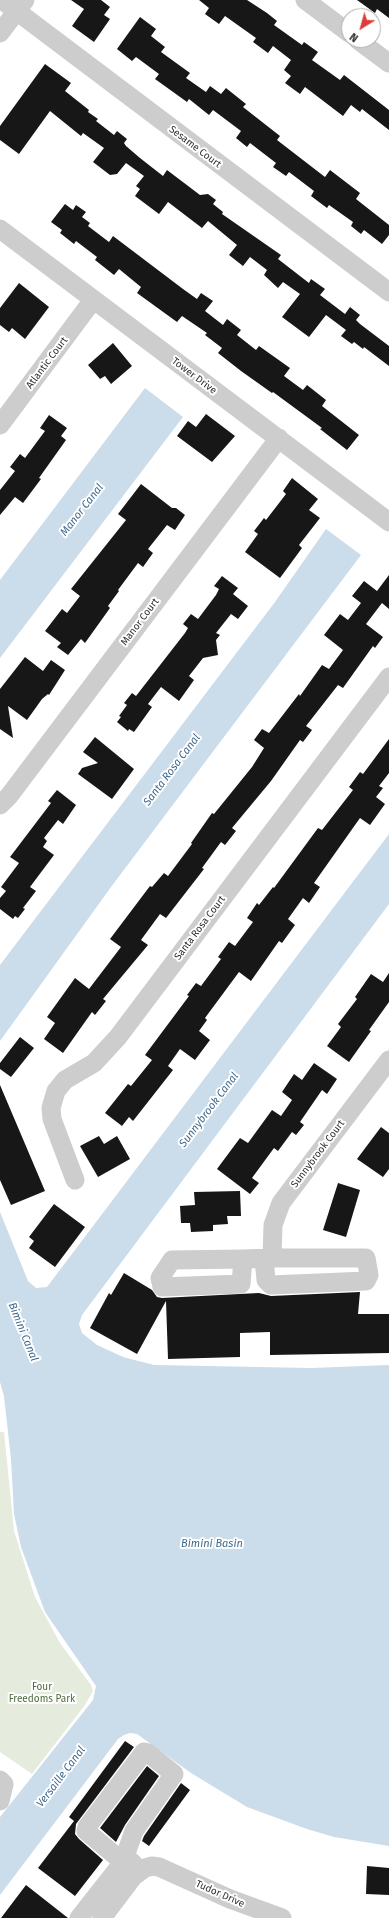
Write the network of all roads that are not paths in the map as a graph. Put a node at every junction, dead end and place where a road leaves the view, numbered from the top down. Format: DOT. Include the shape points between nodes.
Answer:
graph roads {
  1 [pos="305,0"];
  2 [pos="15,4"];
  3 [pos="341,27"];
  4 [pos="0,33"];
  5 [pos="369,48"];
  6 [pos="389,63"];
  7 [pos="0,229"];
  8 [pos="389,292"];
  9 [pos="93,300"];
  10 [pos="0,425"];
  11 [pos="279,438"];
  12 [pos="389,522"];
  13 [pos="389,677"];
  14 [pos="0,805"];
  15 [pos="389,1060"];
  16 [pos="75,1180"];
  17 [pos="243,1259"];
  18 [pos="268,1259"];
  19 [pos="123,1862"];
  20 [pos="151,1868"];
  21 [pos="79,1918"];
  22 [pos="102,1918"];
  23 [pos="282,1918"];
  1 -- 3 [label="street"];
  2 -- 4 [label="street"];
  2 -- 8 [label="street, Sesame Court"];
  5 -- 6 [label="street"];
  7 -- 9 [label="street, Tower Drive"];
  9 -- 10 [label="street, Atlantic Court"];
  9 -- 11 [label="street, Tower Drive"];
  11 -- 12 [label="street, Tower Drive"];
  11 -- 14 [label="street, Manor Court"];
  13 -- 16 [label="street, Santa Rosa Court" via="118,1037 94,1063 66,1080 56,1091 51,1108 52,1119"];
  15 -- 18 [label="street, Sunnybrook Court" via="281,1203 273,1225"];
  17 -- 17 [label="street" via="172,1260 160,1278 162,1287 241,1284"];
  17 -- 18 [label="street"];
  18 -- 18 [label="street, Sunnybrook Court" via="366,1258 369,1275 366,1281 271,1285 266,1280"];
  19 -- 19 [label="street" via="134,1831 174,1774 144,1752 86,1831"];
  19 -- 20 [label="street, Tudor Drive" via="129,1860"];
  19 -- 21 [label="street"];
  20 -- 22 [label="street" via="132,1877"];
  20 -- 23 [label="street, Tudor Drive"];
}
